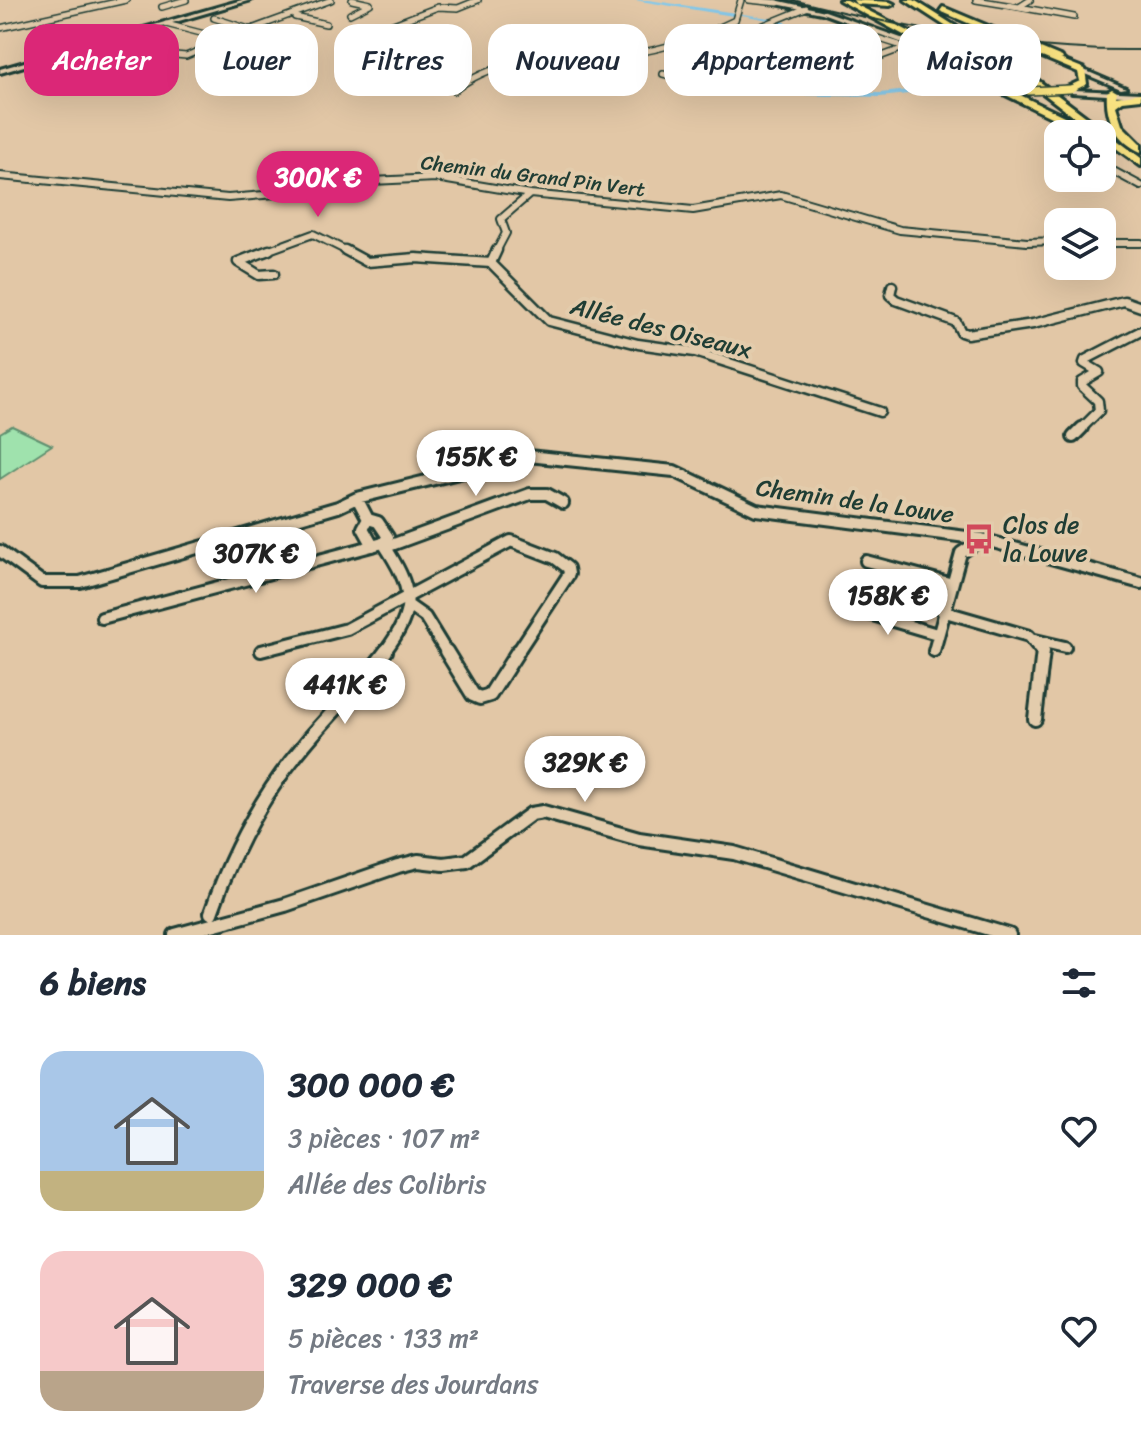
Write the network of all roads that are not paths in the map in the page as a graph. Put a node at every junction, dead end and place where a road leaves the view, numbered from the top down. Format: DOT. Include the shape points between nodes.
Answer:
graph roads {
  1 [pos="126,0"];
  2 [pos="186,0"];
  3 [pos="248,0"];
  4 [pos="331,0"];
  5 [pos="352,0"];
  6 [pos="478,0"];
  7 [pos="741,0"];
  8 [pos="749,0"];
  9 [pos="842,0"];
  10 [pos="909,0"];
  11 [pos="918,0"];
  12 [pos="925,0"];
  13 [pos="976,0"];
  14 [pos="1030,0"];
  15 [pos="779,1"];
  16 [pos="854,1"];
  17 [pos="892,2"];
  18 [pos="162,7"];
  19 [pos="1019,7"];
  20 [pos="807,9"];
  21 [pos="872,10"];
  22 [pos="350,14"];
  23 [pos="292,17"];
  24 [pos="1074,17"];
  25 [pos="214,18"];
  26 [pos="886,22"];
  27 [pos="166,24"];
  28 [pos="234,24"];
  29 [pos="271,24"];
  30 [pos="326,24"];
  31 [pos="393,24"];
  32 [pos="768,24"];
  33 [pos="855,24"];
  34 [pos="948,24"];
  35 [pos="952,24"];
  36 [pos="977,24"];
  37 [pos="898,26"];
  38 [pos="898,27"];
  39 [pos="0,28"];
  40 [pos="898,33"];
  41 [pos="882,34"];
  42 [pos="890,37"];
  43 [pos="898,39"];
  44 [pos="882,40"];
  45 [pos="1041,53"];
  46 [pos="882,56"];
  47 [pos="1059,59"];
  48 [pos="24,64"];
  49 [pos="0,71"];
  50 [pos="1082,71"];
  51 [pos="472,79"];
  52 [pos="1105,82"];
  53 [pos="1041,85"];
  54 [pos="1041,90"];
  55 [pos="1072,90"];
  56 [pos="1041,91"];
  57 [pos="1112,92"];
  58 [pos="1141,95"];
  59 [pos="1015,96"];
  60 [pos="1111,105"];
  61 [pos="1064,120"];
  62 [pos="1116,149"];
  63 [pos="1141,152"];
  64 [pos="1141,165"];
  65 [pos="1116,173"];
  66 [pos="0,176"];
  67 [pos="1141,186"];
  68 [pos="530,194"];
  69 [pos="1044,241"];
  70 [pos="1116,243"];
  71 [pos="1141,243"];
  72 [pos="491,263"];
  73 [pos="274,274"];
  74 [pos="892,286"];
  75 [pos="1141,307"];
  76 [pos="1141,331"];
  77 [pos="880,412"];
  78 [pos="1073,437"];
  79 [pos="359,501"];
  80 [pos="563,503"];
  81 [pos="368,519"];
  82 [pos="982,539"];
  83 [pos="382,543"];
  84 [pos="0,551"];
  85 [pos="866,561"];
  86 [pos="949,583"];
  87 [pos="1141,583"];
  88 [pos="408,600"];
  89 [pos="849,608"];
  90 [pos="942,611"];
  91 [pos="102,618"];
  92 [pos="937,634"];
  93 [pos="1035,640"];
  94 [pos="1065,647"];
  95 [pos="261,651"];
  96 [pos="934,651"];
  97 [pos="1035,719"];
  98 [pos="211,913"];
  99 [pos="175,935"];
  100 [pos="1009,935"];
  1 -- 39 [label="street"];
  2 -- 18 [label="street"];
  3 -- 27 [label="street"];
  4 -- 23 [label="street"];
  5 -- 22 [label="street" via="370,4"];
  6 -- 31 [label="street" via="458,8 438,7"];
  7 -- 51 [label="street" via="735,20 698,35 633,54 513,61"];
  8 -- 15 [label="street"];
  9 -- 26 [label="main road"];
  10 -- 34 [label="highway"];
  11 -- 35 [label="highway"];
  12 -- 36 [label="highway, bridge"];
  13 -- 19 [label="street"];
  14 -- 19 [label="street"];
  15 -- 20 [label="street"];
  16 -- 17 [label="highway"];
  16 -- 21 [label="main road"];
  17 -- 21 [label="highway"];
  19 -- 24 [label="street"];
  20 -- 32 [label="street"];
  20 -- 33 [label="street"];
  21 -- 26 [label="main road"];
  21 -- 37 [label="main road"];
  23 -- 29 [label="street"];
  23 -- 30 [label="street"];
  25 -- 28 [label="street"];
  26 -- 38 [label="main road"];
  40 -- 42 [label="street"];
  41 -- 42 [label="street"];
  42 -- 43 [label="street"];
  44 -- 46 [label="street" via="901,49"];
  45 -- 47 [label="highway"];
  47 -- 50 [label="main road"];
  48 -- 49 [label="street"];
  50 -- 52 [label="street"];
  50 -- 55 [label="main road" via="1084,82"];
  52 -- 57 [label="street"];
  52 -- 58 [label="street"];
  53 -- 63 [label="highway"];
  54 -- 64 [label="highway"];
  55 -- 56 [label="main road, bridge"];
  55 -- 57 [label="street"];
  57 -- 58 [label="street"];
  57 -- 60 [label="highway"];
  58 -- 60 [label="highway"];
  59 -- 61 [label="highway"];
  60 -- 63 [label="highway" via="1116,127"];
  62 -- 64 [label="highway"];
  65 -- 67 [label="street"];
  66 -- 68 [label="street, Chemin du Grand Pin Vert" via="228,198 411,178"];
  68 -- 69 [label="street, Chemin du Grand Pin Vert" via="693,210 781,195 900,230"];
  68 -- 72 [label="street" via="501,219 506,233"];
  70 -- 71 [label="street"];
  72 -- 73 [label="street" via="416,258 367,262 313,234 238,262 259,275"];
  72 -- 77 [label="street, Allée des Oiseaux" via="549,321 638,344 695,352"];
  74 -- 75 [label="street" via="890,295 896,300 956,322 967,334 1124,301"];
  76 -- 78 [label="street" via="1085,360 1099,372 1082,386 1098,401 1099,411"];
  79 -- 81 [label="street"];
  79 -- 82 [label="street, Chemin de la Louve" via="502,461 551,456 674,471 734,503 767,513"];
  79 -- 84 [label="street, Chemin de la Louve" via="69,584 44,585 29,578"];
  80 -- 83 [label="street" via="547,494 530,494"];
  81 -- 83 [label="street" via="378,522"];
  81 -- 83 [label="street" via="363,528"];
  82 -- 86 [label="street" via="961,553"];
  82 -- 87 [label="street, Chemin de la Louve"];
  83 -- 88 [label="street" via="408,584"];
  83 -- 91 [label="street"];
  85 -- 86 [label="street"];
  86 -- 90 [label="street"];
  88 -- 88 [label="street" via="511,541 568,568 490,695 480,698"];
  88 -- 95 [label="street" via="347,629"];
  88 -- 98 [label="street" via="407,615 394,638 294,758 242,838 224,869"];
  89 -- 92 [label="street"];
  90 -- 92 [label="street"];
  90 -- 93 [label="street"];
  92 -- 96 [label="street"];
  93 -- 94 [label="street"];
  93 -- 97 [label="street" via="1043,650"];
  99 -- 100 [label="street" via="398,866 467,861 531,814 543,812 639,839 734,853"];
}
